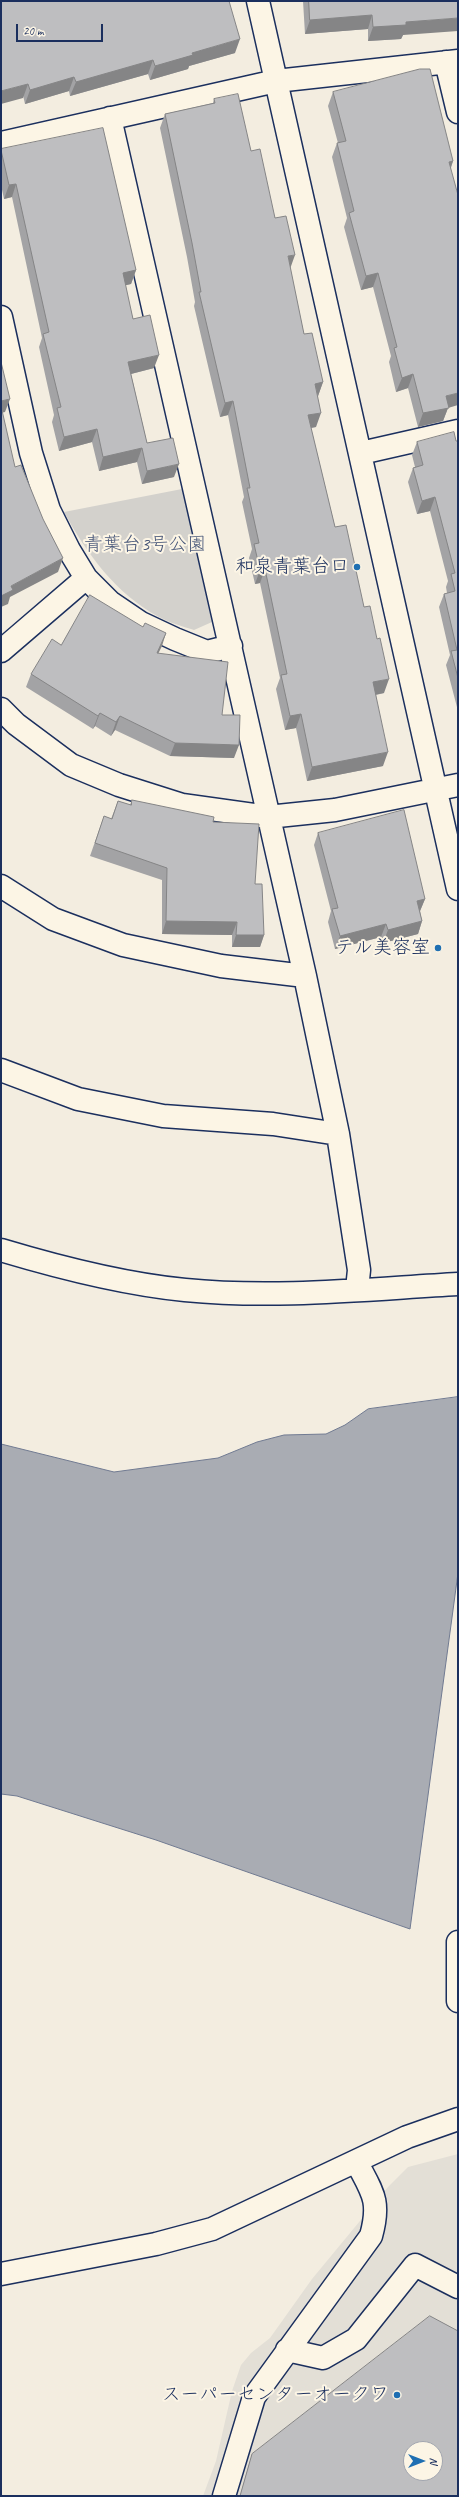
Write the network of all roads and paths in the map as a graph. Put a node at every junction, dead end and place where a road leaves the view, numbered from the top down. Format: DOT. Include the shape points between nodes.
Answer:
graph roads {
  1 [pos="258,1"];
  2 [pos="452,61"];
  3 [pos="276,81"];
  4 [pos="458,112"];
  5 [pos="110,118"];
  6 [pos="1,143"];
  7 [pos="1,318"];
  8 [pos="458,431"];
  9 [pos="361,453"];
  10 [pos="86,578"];
  11 [pos="231,646"];
  12 [pos="1,651"];
  13 [pos="1,710"];
  14 [pos="458,785"];
  15 [pos="436,789"];
  16 [pos="268,817"];
  17 [pos="1,886"];
  18 [pos="458,888"];
  19 [pos="305,976"];
  20 [pos="1,1070"];
  21 [pos="338,1134"];
  22 [pos="1,1250"];
  23 [pos="458,1284"];
  24 [pos="357,1289"];
  25 [pos="458,1942"];
  26 [pos="458,2000"];
  27 [pos="458,2119"];
  28 [pos="356,2161"];
  29 [pos="1,2274"];
  30 [pos="458,2287"];
  31 [pos="288,2350"];
  32 [pos="224,2496"];
  1 -- 3 [label="street"];
  2 -- 3 [label="street"];
  2 -- 4 [label="street"];
  3 -- 5 [label="street"];
  3 -- 9 [label="street"];
  5 -- 6 [label="street"];
  5 -- 11 [label="street"];
  7 -- 10 [label="street" via="31,453 49,510 68,550"];
  8 -- 9 [label="street"];
  9 -- 15 [label="street"];
  10 -- 11 [label="street" via="116,606 141,623 175,639 207,652"];
  10 -- 12 [label="street"];
  11 -- 16 [label="street"];
  13 -- 16 [label="street" via="71,765 119,785 182,805"];
  14 -- 15 [label="street"];
  15 -- 16 [label="street" via="335,810"];
  15 -- 18 [label="street"];
  16 -- 19 [label="street"];
  17 -- 19 [label="street" via="53,919 123,945 221,966"];
  19 -- 21 [label="street"];
  20 -- 21 [label="street" via="78,1099 163,1116 274,1124"];
  21 -- 24 [label="street" via="359,1270"];
  22 -- 24 [label="street" via="110,1278 184,1290 249,1293"];
  23 -- 24 [label="street"];
  25 -- 26 [label="street"];
  27 -- 28 [label="street" via="407,2137"];
  28 -- 29 [label="street" via="212,2229 156,2244"];
  28 -- 31 [label="street" via="376,2201 377,2216 371,2236"];
  30 -- 31 [label="street" via="415,2265 356,2339 323,2358"];
  31 -- 32 [label="street" via="254,2397"];
}
